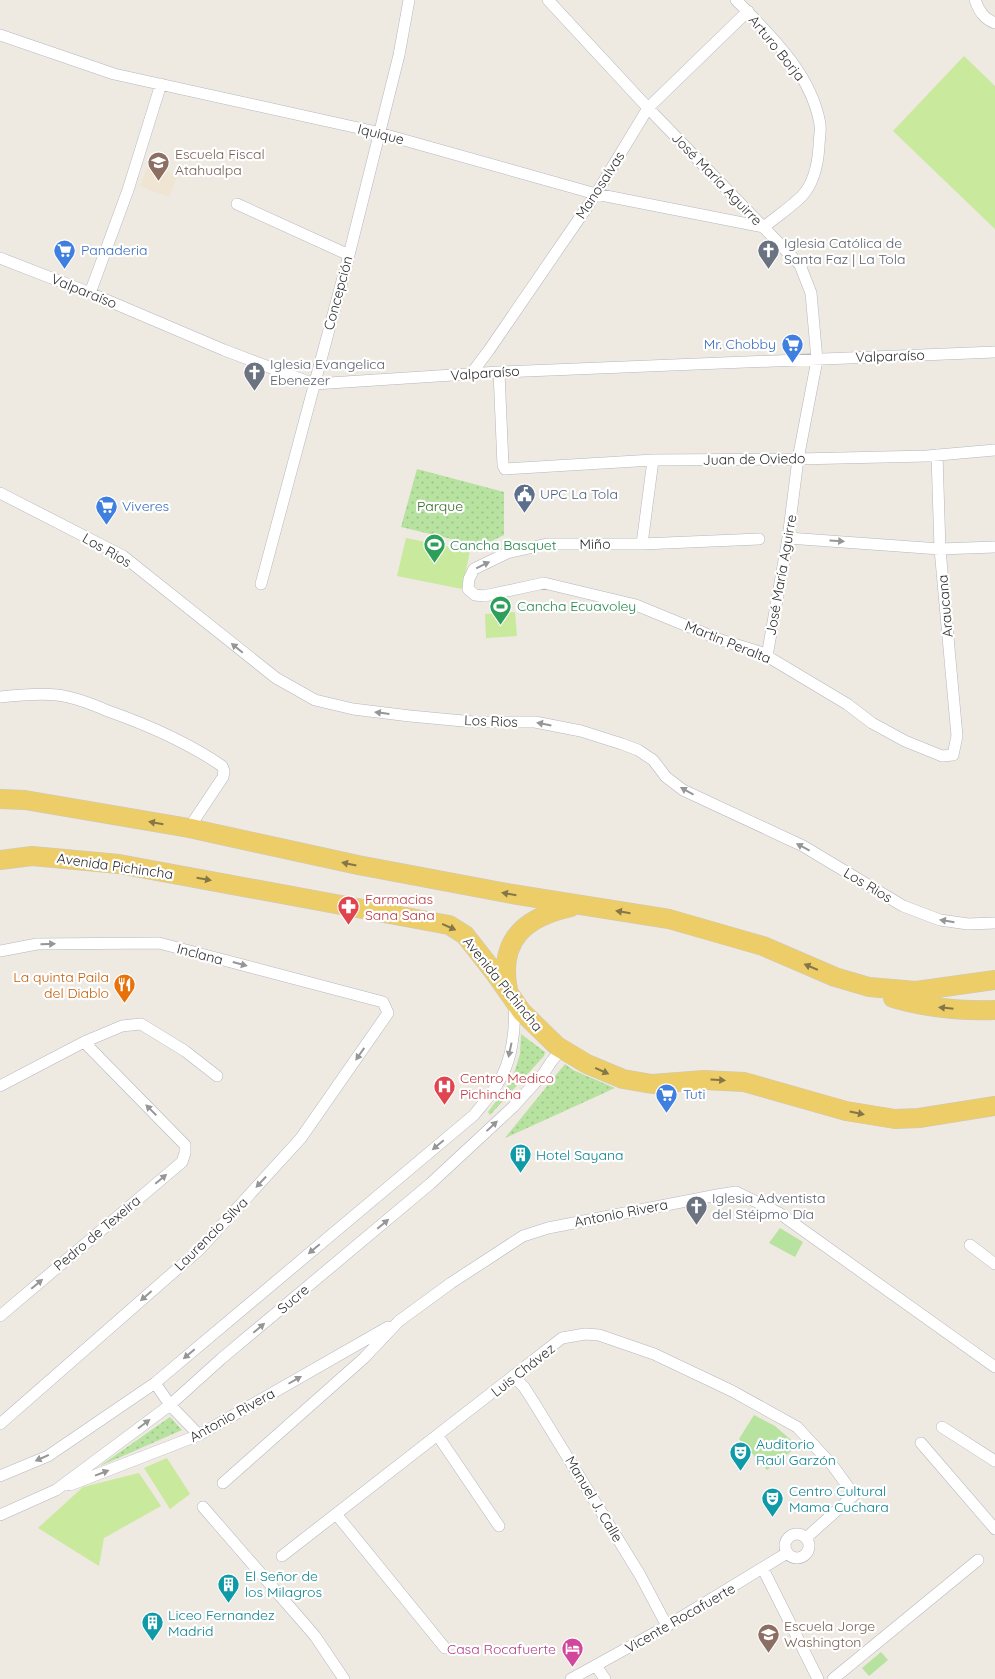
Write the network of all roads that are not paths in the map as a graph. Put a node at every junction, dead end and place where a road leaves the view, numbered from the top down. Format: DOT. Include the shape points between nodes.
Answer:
graph roads {
  1 [pos="409,0"];
  2 [pos="548,0"];
  3 [pos="736,0"];
  4 [pos="975,0"];
  5 [pos="748,12"];
  6 [pos="995,23"];
  7 [pos="0,35"];
  8 [pos="161,84"];
  9 [pos="648,108"];
  10 [pos="379,132"];
  11 [pos="596,194"];
  12 [pos="237,204"];
  13 [pos="764,227"];
  14 [pos="349,255"];
  15 [pos="0,258"];
  16 [pos="90,293"];
  17 [pos="995,352"];
  18 [pos="817,360"];
  19 [pos="499,372"];
  20 [pos="471,374"];
  21 [pos="314,384"];
  22 [pos="995,450"];
  23 [pos="937,456"];
  24 [pos="798,459"];
  25 [pos="653,460"];
  26 [pos="0,493"];
  27 [pos="788,538"];
  28 [pos="759,539"];
  29 [pos="642,544"];
  30 [pos="995,547"];
  31 [pos="940,549"];
  32 [pos="261,584"];
  33 [pos="484,596"];
  34 [pos="767,656"];
  35 [pos="0,697"];
  36 [pos="953,755"];
  37 [pos="0,799"];
  38 [pos="190,828"];
  39 [pos="0,860"];
  40 [pos="577,906"];
  41 [pos="995,923"];
  42 [pos="0,951"];
  43 [pos="995,980"];
  44 [pos="856,984"];
  45 [pos="511,996"];
  46 [pos="995,1010"];
  47 [pos="388,1013"];
  48 [pos="84,1042"];
  49 [pos="561,1050"];
  50 [pos="217,1076"];
  51 [pos="0,1086"];
  52 [pos="995,1106"];
  53 [pos="970,1245"];
  54 [pos="995,1264"];
  55 [pos="0,1316"];
  56 [pos="399,1321"];
  57 [pos="995,1367"];
  58 [pos="514,1377"];
  59 [pos="155,1383"];
  60 [pos="170,1405"];
  61 [pos="0,1424"];
  62 [pos="942,1427"];
  63 [pos="199,1435"];
  64 [pos="438,1436"];
  65 [pos="921,1443"];
  66 [pos="995,1461"];
  67 [pos="0,1476"];
  68 [pos="223,1483"];
  69 [pos="56,1490"];
  70 [pos="854,1494"];
  71 [pos="203,1507"];
  72 [pos="336,1514"];
  73 [pos="0,1516"];
  74 [pos="499,1526"];
  75 [pos="995,1528"];
  76 [pos="806,1538"];
  77 [pos="787,1553"];
  78 [pos="282,1556"];
  79 [pos="978,1560"];
  80 [pos="763,1569"];
  81 [pos="667,1626"];
  82 [pos="445,1648"];
  83 [pos="596,1666"];
  84 [pos="344,1679"];
  85 [pos="571,1679"];
  86 [pos="605,1679"];
  87 [pos="818,1679"];
  88 [pos="833,1679"];
  1 -- 10 [label="street, Concepción"];
  2 -- 9 [label="street, José María Aguirre"];
  3 -- 5 [label="street, Arturo Borja"];
  4 -- 6 [label="street" via="984,17"];
  5 -- 9 [label="street, Manosalvas"];
  5 -- 13 [label="street, Arturo Borja" via="800,71 820,125 814,175 803,195"];
  7 -- 8 [label="street, Iquique" via="114,74"];
  8 -- 10 [label="street, Iquique"];
  8 -- 16 [label="street" via="128,190"];
  9 -- 11 [label="street, Manosalvas"];
  9 -- 13 [label="street, José María Aguirre"];
  10 -- 11 [label="street, Iquique"];
  10 -- 14 [label="street, Concepción"];
  11 -- 13 [label="street, Iquique"];
  11 -- 20 [label="street, Manosalvas"];
  12 -- 14 [label="street"];
  13 -- 18 [label="street, José María Aguirre" via="800,265 806,279 811,293"];
  14 -- 21 [label="street, Concepción"];
  15 -- 16 [label="street, Valparaíso"];
  16 -- 21 [label="street, Valparaíso"];
  17 -- 18 [label="street, Valparaíso"];
  18 -- 19 [label="street, Valparaíso"];
  18 -- 24 [label="street, José María Aguirre"];
  19 -- 20 [label="street, Valparaíso"];
  19 -- 25 [label="street, Juan de Oviedo" via="505,469"];
  20 -- 21 [label="street, Valparaíso"];
  21 -- 32 [label="street, Concepción"];
  22 -- 23 [label="street, Juan de Oviedo"];
  23 -- 24 [label="street, Juan de Oviedo"];
  23 -- 31 [label="street, Araucana"];
  24 -- 25 [label="street, Juan de Oviedo"];
  24 -- 27 [label="street, José María Aguirre"];
  25 -- 29 [label="street"];
  41 -- 26 [label="street, Los Rios, one-way" via="940,920 902,906 803,846 684,790 666,777 653,760 622,744 581,731 534,722 474,722 410,716 353,709 315,700 276,678 123,556"];
  27 -- 31 [label="street, one-way"];
  27 -- 34 [label="street, José María Aguirre"];
  28 -- 29 [label="street, Miño"];
  33 -- 29 [label="street, Miño, one-way" via="468,589 474,570 508,553 547,544"];
  30 -- 31 [label="street"];
  31 -- 36 [label="street, Araucana" via="958,736"];
  33 -- 34 [label="street, Martin Peralta" via="544,583 636,605"];
  34 -- 36 [label="street, Martin Peralta" via="905,741 942,756"];
  35 -- 38 [label="street" via="59,695 92,704 208,756 222,766 223,777"];
  38 -- 37 [label="main road, one-way" via="25,800"];
  40 -- 38 [label="main road, one-way" via="358,866"];
  39 -- 45 [label="main road, Avenida Pichincha, one-way" via="32,856 120,864 449,925 465,935"];
  44 -- 40 [label="main road, one-way" via="763,946 669,918"];
  40 -- 45 [label="main road" via="538,918 517,934 510,945 505,970"];
  42 -- 47 [label="street, Inclana, one-way" via="37,944 159,943 383,1002"];
  43 -- 44 [label="main road" via="916,991"];
  46 -- 44 [label="main road, one-way" via="958,1010 906,1002"];
  45 -- 49 [label="main road, Avenida Pichincha" via="529,1020"];
  45 -- 59 [label="street, Sucre, one-way" via="514,1030 506,1067 475,1113"];
  47 -- 61 [label="street, Laurencio Silva, one-way" via="302,1138 200,1249"];
  48 -- 50 [label="street" via="122,1026 141,1024 185,1051"];
  48 -- 51 [label="street"];
  55 -- 48 [label="street, Pedro de Texeira, one-way" via="182,1162 185,1153 185,1145"];
  49 -- 52 [label="main road, Avenida Pichincha, one-way" via="607,1073 635,1082 744,1082 876,1117 919,1118"];
  60 -- 49 [label="street, Sucre, one-way" via="430,1184 513,1107"];
  53 -- 54 [label="street"];
  56 -- 57 [label="street, Antonio Rivera" via="523,1236 548,1228 736,1192 779,1213"];
  63 -- 56 [label="street, Antonio Rivera, one-way"];
  56 -- 68 [label="street, Antonio Rivera" via="364,1358"];
  58 -- 64 [label="street, Luis Chávez"];
  58 -- 70 [label="street, Luis Chávez" via="562,1338 599,1335 654,1354 732,1391 797,1427"];
  58 -- 81 [label="street, Manuel J. Calle" via="533,1401 640,1575"];
  59 -- 60 [label="street"];
  59 -- 67 [label="street, Sucre, one-way" via="48,1456"];
  60 -- 63 [label="street"];
  69 -- 60 [label="street, Sucre, one-way"];
  62 -- 66 [label="street"];
  69 -- 63 [label="street, Antonio Rivera, one-way"];
  64 -- 72 [label="street, Luis Chávez"];
  64 -- 74 [label="street"];
  65 -- 75 [label="street"];
  69 -- 73 [label="street, Sucre"];
  70 -- 76 [label="street, Vicente Rocafuerte"];
  71 -- 84 [label="street" via="315,1636"];
  72 -- 78 [label="street, Luis Chávez"];
  72 -- 82 [label="street"];
  76 -- 77 [label="street" via="798,1534 789,1536 785,1544"];
  76 -- 77 [label="street, Vicente Rocafuerte" via="809,1547 805,1556 796,1558"];
  77 -- 80 [label="street, Vicente Rocafuerte"];
  79 -- 88 [label="street"];
  80 -- 81 [label="street, Vicente Rocafuerte"];
  80 -- 87 [label="street"];
  81 -- 83 [label="street, Vicente Rocafuerte"];
  83 -- 85 [label="street, Vicente Rocafuerte"];
  83 -- 86 [label="street"];
}
